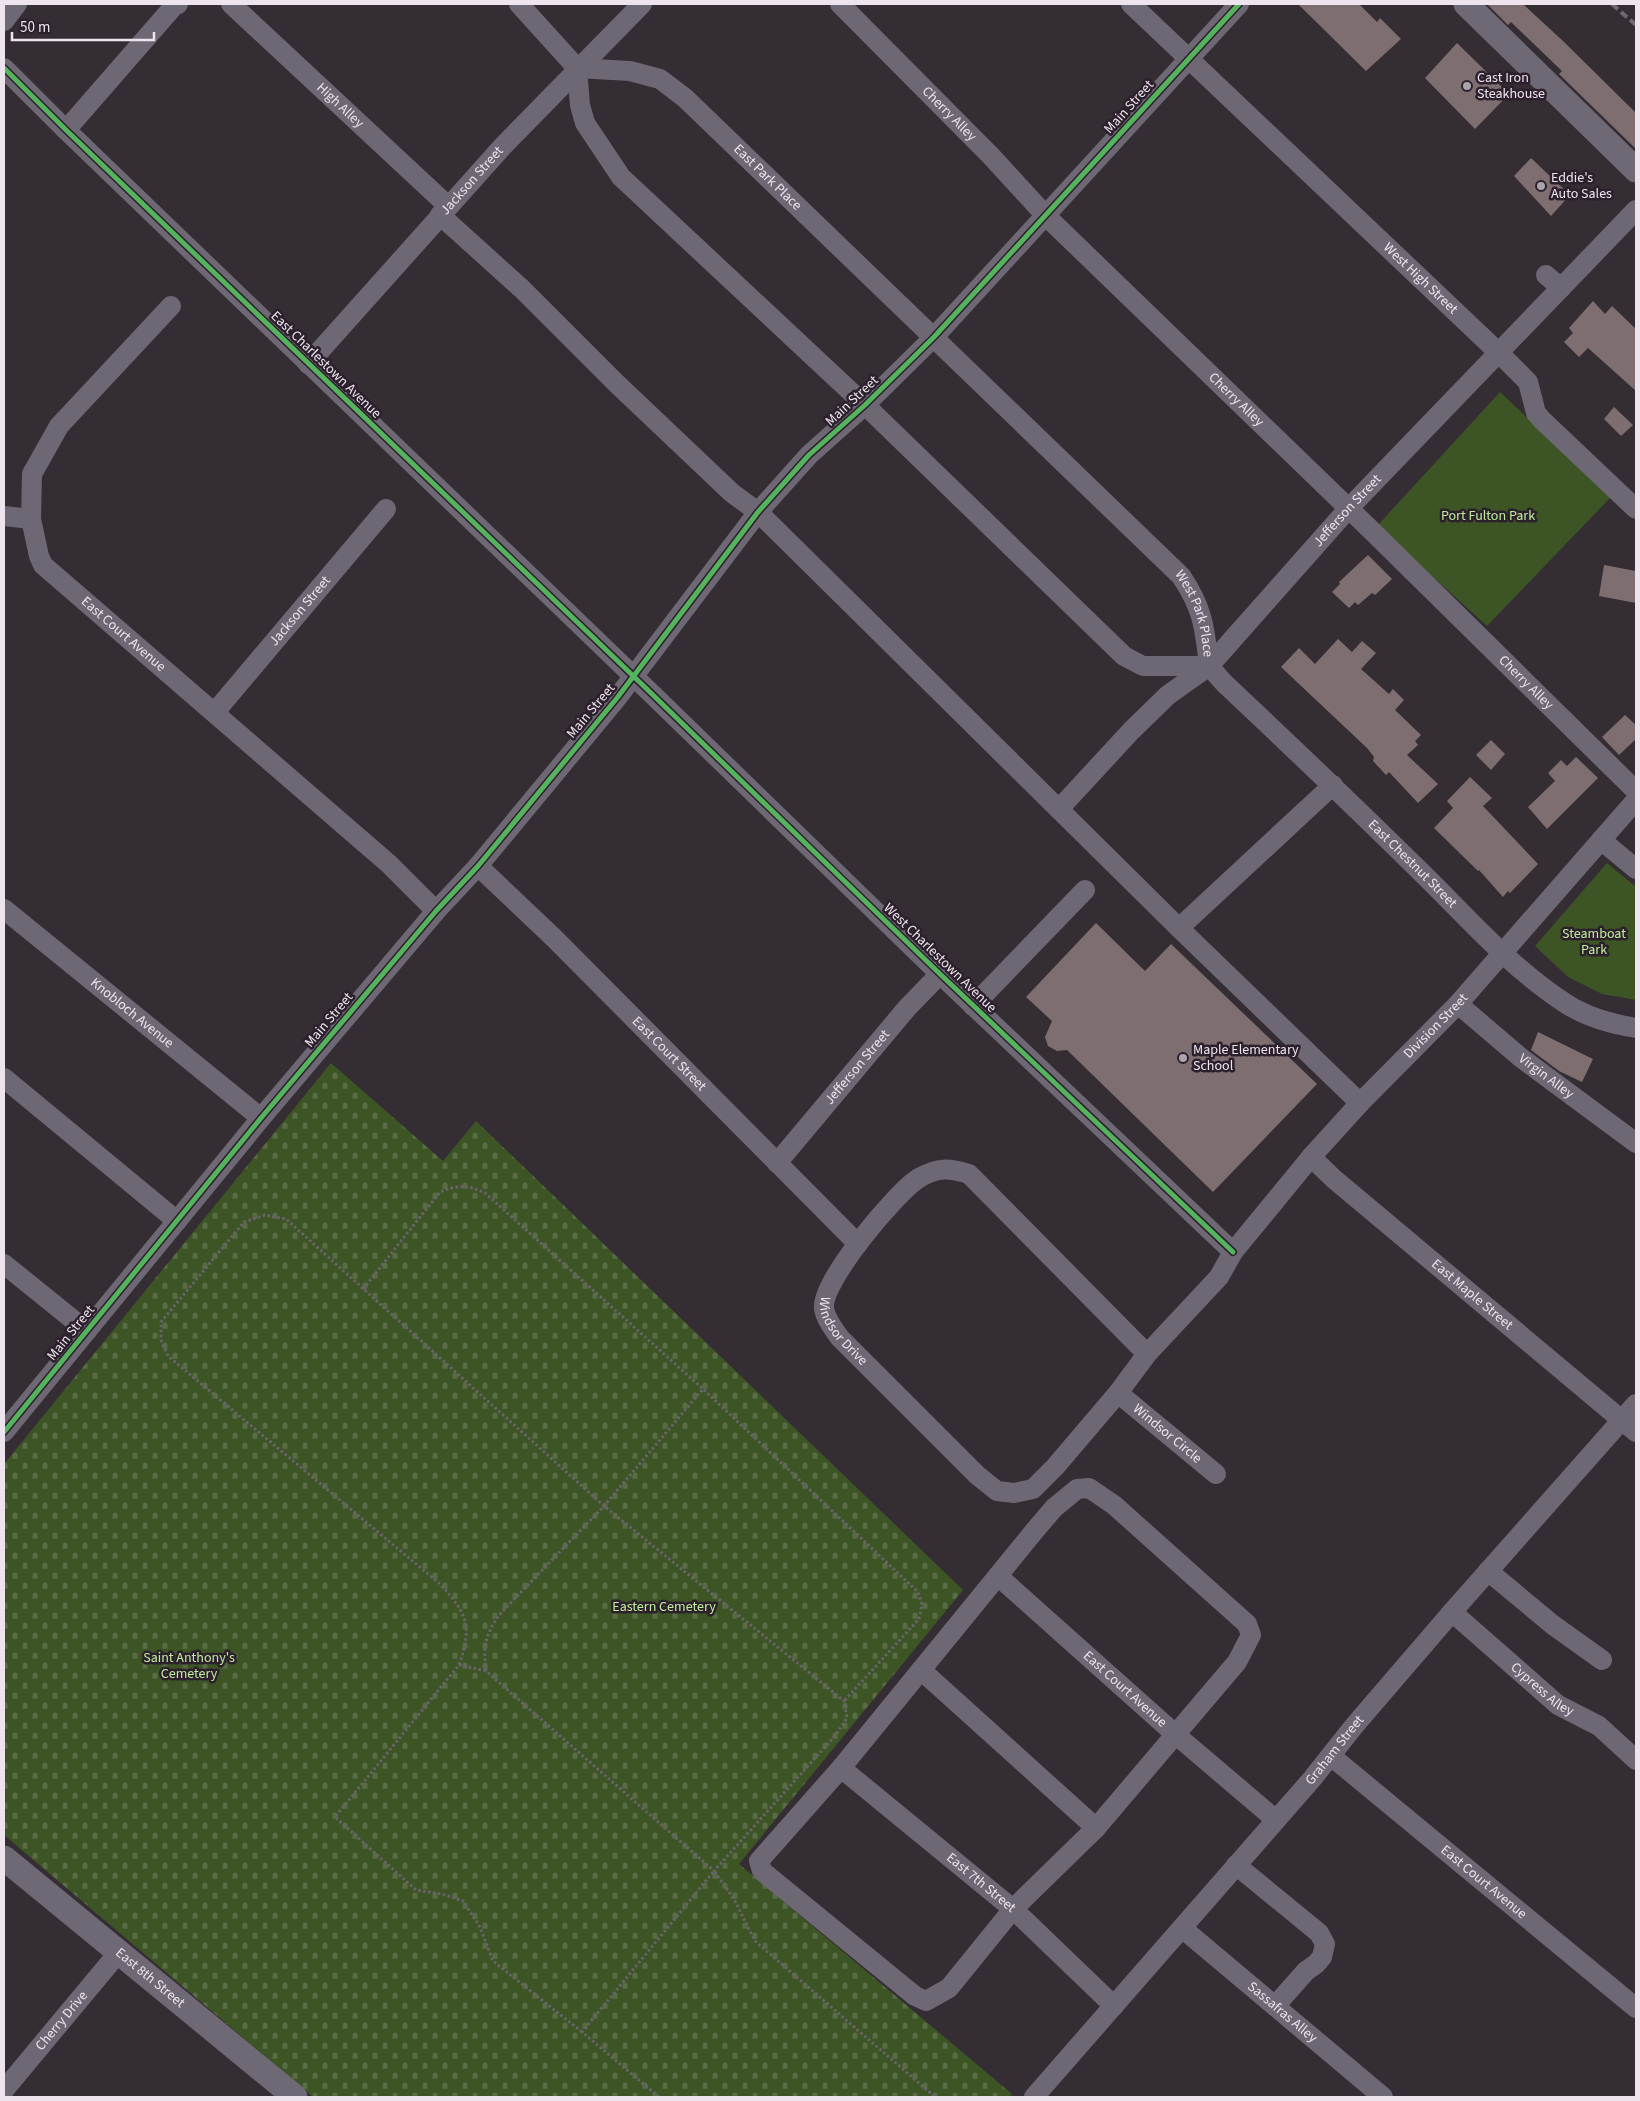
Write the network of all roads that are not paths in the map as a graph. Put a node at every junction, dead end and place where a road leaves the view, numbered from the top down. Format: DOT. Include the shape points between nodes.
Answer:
graph roads {
  1 [pos="17,4"];
  2 [pos="178,4"];
  3 [pos="231,4"];
  4 [pos="519,4"];
  5 [pos="642,4"];
  6 [pos="840,4"];
  7 [pos="1132,4"];
  8 [pos="1238,4"];
  9 [pos="1466,4"];
  10 [pos="4,21"];
  11 [pos="1188,59"];
  12 [pos="4,68"];
  13 [pos="578,68"];
  14 [pos="66,130"];
  15 [pos="1636,170"];
  16 [pos="1636,210"];
  17 [pos="444,211"];
  18 [pos="1046,216"];
  19 [pos="1546,275"];
  20 [pos="1561,288"];
  21 [pos="171,306"];
  22 [pos="934,337"];
  23 [pos="1498,352"];
  24 [pos="308,364"];
  25 [pos="865,405"];
  26 [pos="386,509"];
  27 [pos="1348,509"];
  28 [pos="1636,509"];
  29 [pos="758,512"];
  30 [pos="4,516"];
  31 [pos="31,519"];
  32 [pos="1209,666"];
  33 [pos="634,677"];
  34 [pos="214,712"];
  35 [pos="1333,785"];
  36 [pos="1636,791"];
  37 [pos="1636,800"];
  38 [pos="1059,809"];
  39 [pos="1601,840"];
  40 [pos="478,866"];
  41 [pos="1636,869"];
  42 [pos="1084,890"];
  43 [pos="4,909"];
  44 [pos="436,911"];
  45 [pos="1179,928"];
  46 [pos="1503,952"];
  47 [pos="940,974"];
  48 [pos="1458,1004"];
  49 [pos="973,1006"];
  50 [pos="1636,1028"];
  51 [pos="4,1078"];
  52 [pos="1360,1103"];
  53 [pos="261,1118"];
  54 [pos="1636,1143"];
  55 [pos="1311,1157"];
  56 [pos="777,1163"];
  57 [pos="176,1221"];
  58 [pos="858,1244"];
  59 [pos="1233,1252"];
  60 [pos="4,1264"];
  61 [pos="87,1331"];
  62 [pos="1147,1354"];
  63 [pos="1118,1393"];
  64 [pos="1636,1404"];
  65 [pos="1629,1426"];
  66 [pos="4,1432"];
  67 [pos="1216,1474"];
  68 [pos="1488,1571"];
  69 [pos="998,1576"];
  70 [pos="1452,1612"];
  71 [pos="1602,1660"];
  72 [pos="921,1670"];
  73 [pos="1175,1734"];
  74 [pos="1331,1756"];
  75 [pos="1636,1760"];
  76 [pos="841,1768"];
  77 [pos="1276,1820"];
  78 [pos="1096,1828"];
  79 [pos="4,1858"];
  80 [pos="1236,1865"];
  81 [pos="1013,1909"];
  82 [pos="1182,1928"];
  83 [pos="119,1952"];
  84 [pos="1114,2006"];
  85 [pos="1275,2006"];
  86 [pos="1636,2008"];
  87 [pos="4,2090"];
  88 [pos="294,2097"];
  89 [pos="1035,2097"];
  90 [pos="1383,2097"];
  1 -- 10 [label="street"];
  2 -- 14 [label="street"];
  3 -- 17 [label="street, High Alley"];
  4 -- 13 [label="street"];
  5 -- 13 [label="street, Jackson Street"];
  6 -- 18 [label="street, Cherry Alley"];
  7 -- 11 [label="street, West High Street"];
  8 -- 11 [label="street, Main Street"];
  9 -- 15 [label="main road"];
  11 -- 18 [label="street, Main Street"];
  11 -- 23 [label="street, West High Street"];
  12 -- 14 [label="street, East Charlestown Avenue"];
  13 -- 17 [label="street, Jackson Street"];
  13 -- 22 [label="street, East Park Place" via="614,69 660,79 685,98"];
  13 -- 25 [label="street" via="580,105 585,123 621,176"];
  14 -- 24 [label="street, East Charlestown Avenue"];
  16 -- 20 [label="street, Jefferson Street"];
  17 -- 24 [label="street, Jackson Street"];
  17 -- 29 [label="street, High Alley" via="616,382 732,493"];
  18 -- 22 [label="street, Main Street"];
  18 -- 27 [label="street, Cherry Alley"];
  19 -- 20 [label="street"];
  20 -- 23 [label="street, Jefferson Street"];
  21 -- 31 [label="street, East Court Avenue" via="60,426 32,474"];
  22 -- 25 [label="street, Main Street"];
  22 -- 32 [label="street, West Park Place" via="1181,576 1200,608"];
  23 -- 27 [label="street, Jefferson Street"];
  23 -- 28 [label="street, West High Street" via="1528,382 1536,413 1542,420"];
  24 -- 33 [label="street, East Charlestown Avenue"];
  25 -- 29 [label="street, Main Street" via="809,455"];
  25 -- 32 [label="street, West Park Place" via="1124,656 1143,666"];
  26 -- 34 [label="street, Jackson Street"];
  27 -- 32 [label="street, Jefferson Street"];
  27 -- 36 [label="street, Cherry Alley"];
  29 -- 33 [label="street, Main Street"];
  29 -- 38 [label="street, High Alley"];
  30 -- 31 [label="street"];
  31 -- 34 [label="street, East Court Avenue" via="43,565"];
  32 -- 35 [label="street, East Chestnut Street" via="1224,684"];
  32 -- 38 [label="street, Jefferson Street" via="1168,695"];
  33 -- 40 [label="street, Main Street"];
  33 -- 47 [label="street, West Charlestown Avenue"];
  34 -- 44 [label="street, East Court Avenue" via="389,864"];
  35 -- 45 [label="street"];
  35 -- 46 [label="street, East Chestnut Street"];
  37 -- 39 [label="street, Division Street"];
  38 -- 45 [label="street, High Alley"];
  39 -- 41 [label="street"];
  39 -- 46 [label="street, Division Street"];
  40 -- 44 [label="street, Main Street"];
  40 -- 56 [label="street, East Court Street"];
  42 -- 49 [label="street"];
  43 -- 53 [label="street, Knobloch Avenue"];
  44 -- 53 [label="street, Main Street"];
  45 -- 52 [label="street, High Alley"];
  46 -- 48 [label="street, Division Street"];
  46 -- 50 [label="street, East Chestnut Street" via="1567,1004 1611,1023"];
  47 -- 49 [label="street, West Charlestown Avenue"];
  47 -- 56 [label="street, Jefferson Street" via="907,1008"];
  48 -- 52 [label="street, Division Street"];
  48 -- 54 [label="street, Virgin Alley" via="1520,1057"];
  49 -- 59 [label="street, West Charlestown Avenue"];
  51 -- 57 [label="street"];
  52 -- 55 [label="street, Division Street"];
  53 -- 57 [label="street, Main Street"];
  55 -- 59 [label="street, Division Street"];
  55 -- 65 [label="street, East Maple Street"];
  56 -- 58 [label="street, East Court Street"];
  57 -- 61 [label="street, Main Street"];
  58 -- 62 [label="street, Windsor Drive" via="905,1188 919,1178 950,1168 969,1174"];
  58 -- 63 [label="street, Windsor Drive" via="827,1292 824,1308 832,1328 977,1476 996,1491 1014,1493 1033,1489"];
  59 -- 62 [label="street, Windsor Drive" via="1211,1287"];
  60 -- 61 [label="street"];
  61 -- 66 [label="street, Main Street"];
  62 -- 63 [label="street, Windsor Drive"];
  63 -- 67 [label="street, Windsor Circle"];
  64 -- 65 [label="street, Graham Street"];
  65 -- 68 [label="street, Graham Street"];
  68 -- 70 [label="street, Graham Street"];
  68 -- 71 [label="street" via="1553,1625"];
  69 -- 72 [label="street"];
  69 -- 73 [label="street, East Court Avenue"];
  69 -- 73 [label="street" via="1054,1508 1077,1489 1089,1488 1114,1505 1247,1624 1251,1635 1237,1662"];
  70 -- 74 [label="street, Graham Street"];
  70 -- 75 [label="street, Cypress Alley" via="1558,1705 1599,1726"];
  72 -- 76 [label="street"];
  72 -- 78 [label="street"];
  73 -- 77 [label="street, East Court Avenue"];
  73 -- 78 [label="street"];
  74 -- 77 [label="street, Graham Street"];
  74 -- 86 [label="street, East Court Avenue"];
  76 -- 81 [label="street, East 7th Street"];
  76 -- 81 [label="street" via="759,1861 762,1871 915,1996 926,2001 948,1988"];
  77 -- 80 [label="street, Graham Street"];
  78 -- 81 [label="street"];
  79 -- 83 [label="main road, East 8th Street"];
  80 -- 82 [label="street, Graham Street"];
  80 -- 85 [label="street" via="1319,1933 1324,1944 1322,1957"];
  81 -- 84 [label="street, East 7th Street"];
  82 -- 84 [label="street, Graham Street"];
  82 -- 85 [label="street, Sassafras Alley"];
  83 -- 87 [label="street, Cherry Drive"];
  83 -- 88 [label="main road, East 8th Street"];
  84 -- 89 [label="street, Graham Street"];
  85 -- 90 [label="street, Sassafras Alley"];
}
